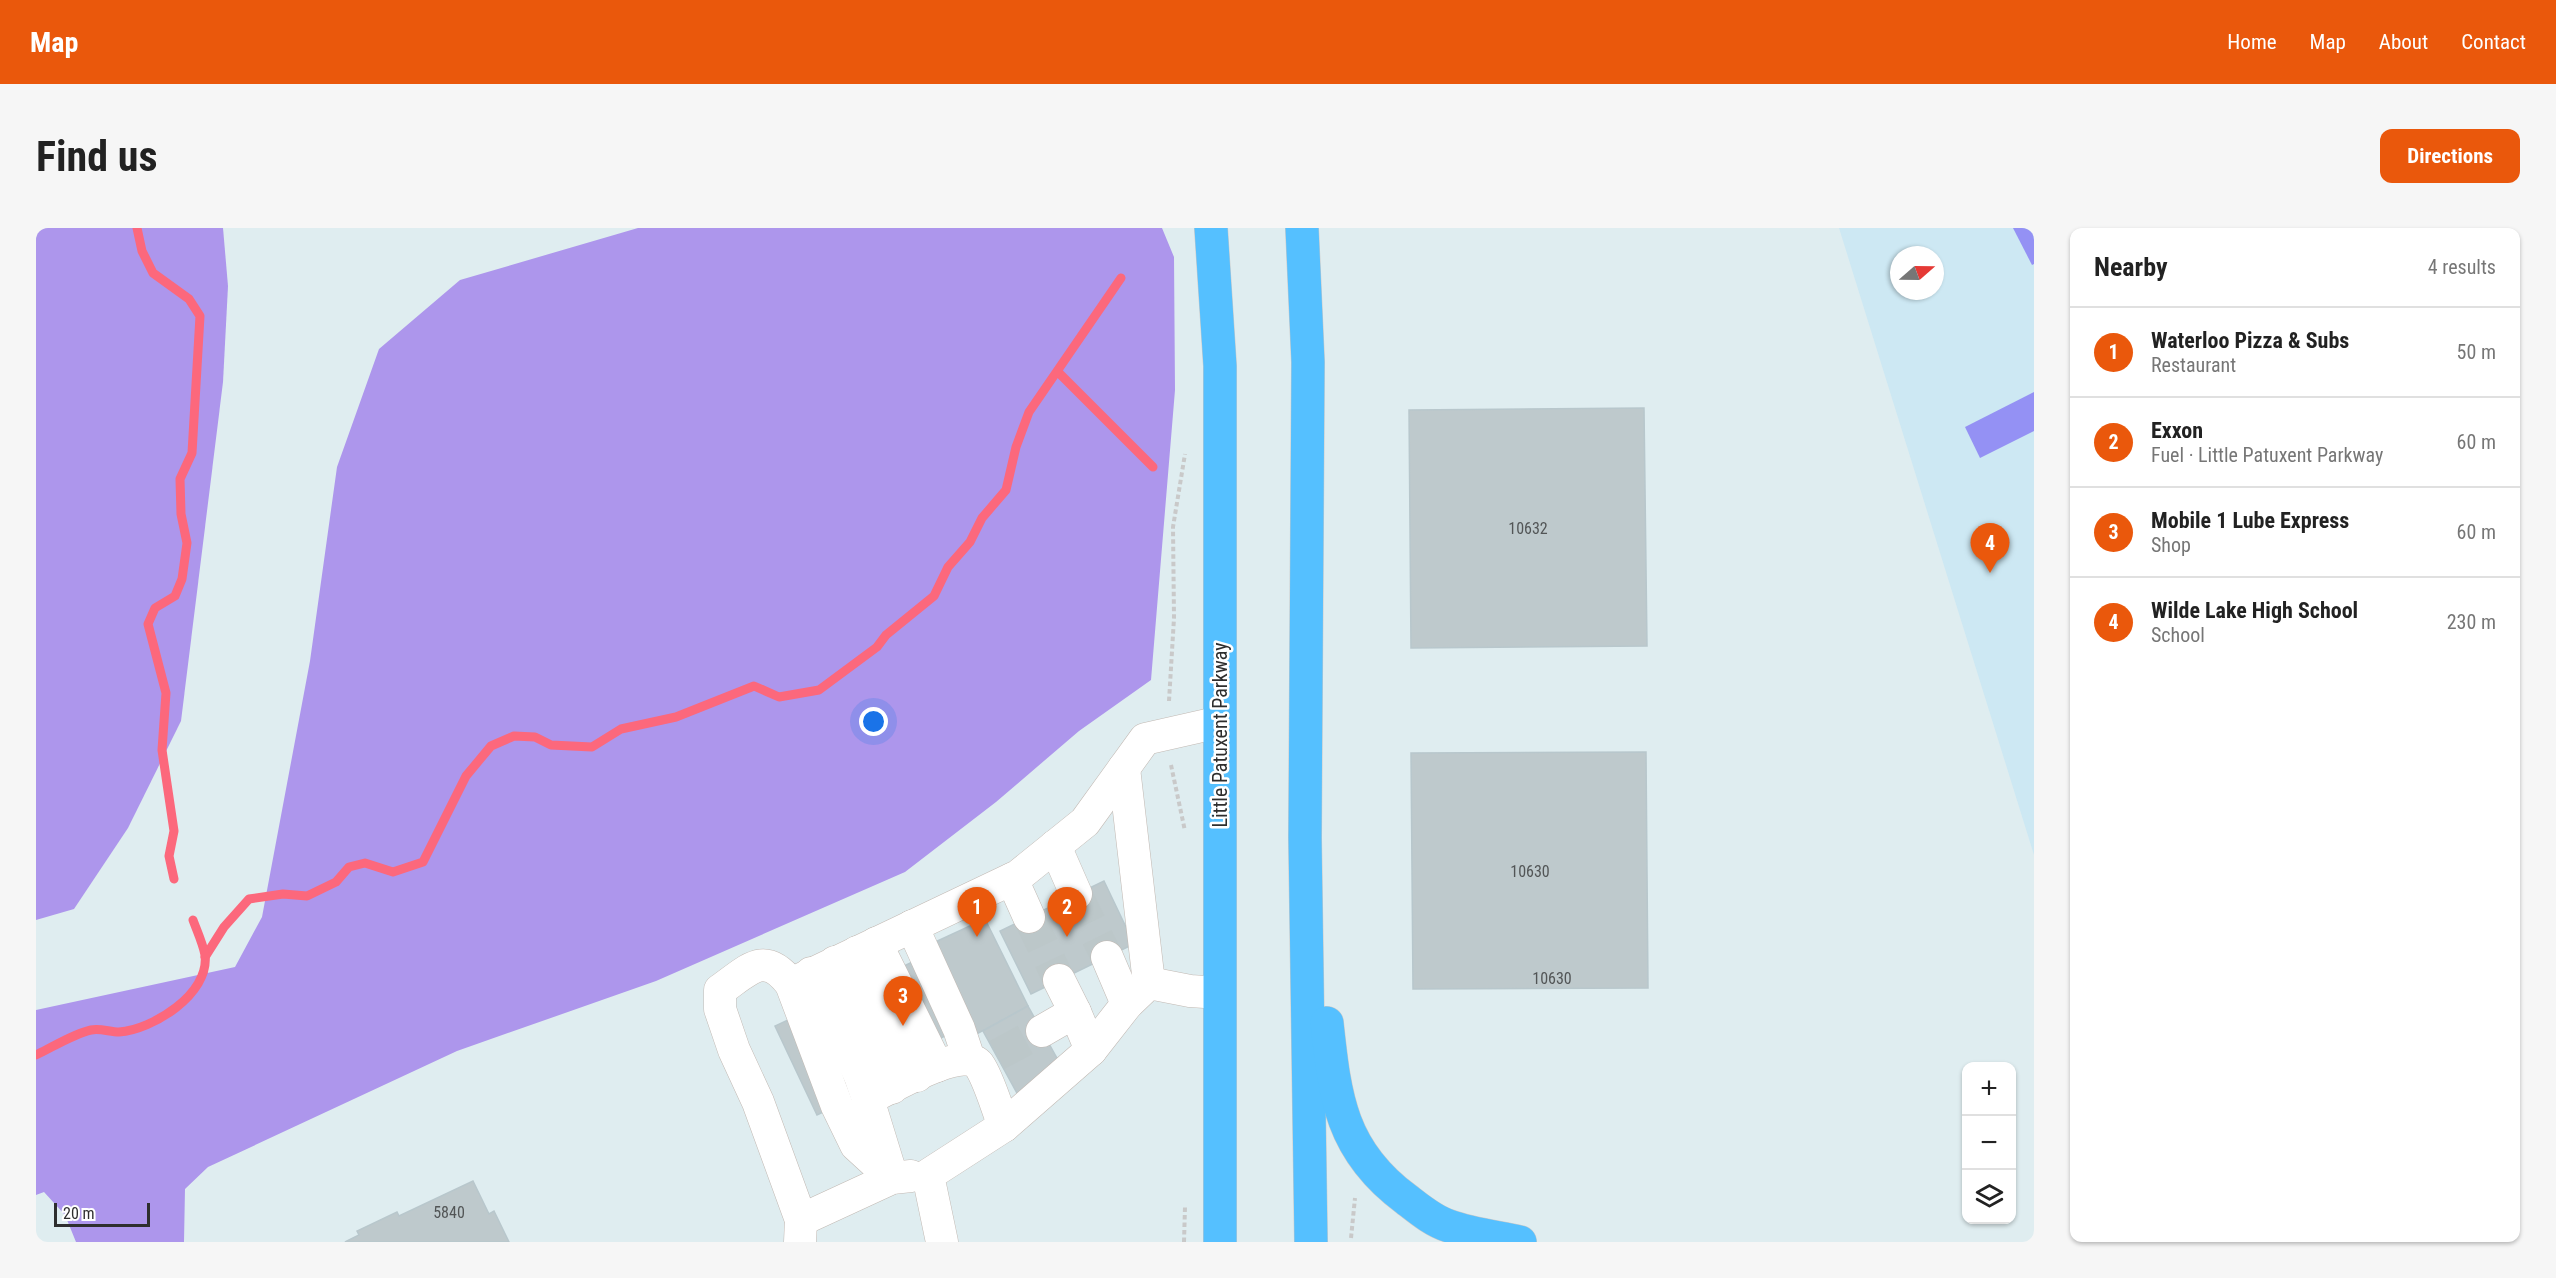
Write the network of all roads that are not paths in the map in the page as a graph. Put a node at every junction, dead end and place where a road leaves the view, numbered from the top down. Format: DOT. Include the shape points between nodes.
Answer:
graph roads {
  1 [pos="1211,228"];
  2 [pos="1302,228"];
  3 [pos="1220,722"];
  4 [pos="1124,768"];
  5 [pos="1305,838"];
  6 [pos="1055,846"];
  7 [pos="1012,879"];
  8 [pos="1077,894"];
  9 [pos="1029,917"];
  10 [pos="854,954"];
  11 [pos="1107,957"];
  12 [pos="1059,980"];
  13 [pos="1220,993"];
  14 [pos="1138,994"];
  15 [pos="1075,1012"];
  16 [pos="1042,1031"];
  17 [pos="1091,1050"];
  18 [pos="939,1071"];
  19 [pos="1004,1126"];
  20 [pos="928,1175"];
  21 [pos="892,1178"];
  22 [pos="800,1231"];
  23 [pos="942,1242"];
  24 [pos="1220,1242"];
  25 [pos="1311,1242"];
  26 [pos="1520,1242"];
  1 -- 3 [label="main road, Little Patuxent Parkway" via="1220,366"];
  2 -- 5 [label="main road" via="1308,362"];
  3 -- 4 [label="lane" via="1145,739"];
  3 -- 13 [label="main road, Little Patuxent Parkway"];
  4 -- 6 [label="lane" via="1085,822"];
  4 -- 14 [label="lane"];
  5 -- 25 [label="main road"];
  5 -- 26 [label="main road" via="1335,1092 1352,1141 1397,1193 1422,1211 1447,1226"];
  6 -- 7 [label="lane"];
  6 -- 8 [label="lane"];
  7 -- 9 [label="lane"];
  7 -- 10 [label="lane"];
  10 -- 18 [label="lane"];
  10 -- 18 [label="lane" via="959,1029"];
  10 -- 18 [label="lane" via="860,1076"];
  10 -- 21 [label="lane" via="837,1106 856,1145"];
  10 -- 22 [label="lane" via="780,970 762,964 720,990 720,1009 758,1102"];
  11 -- 14 [label="lane"];
  12 -- 15 [label="lane"];
  13 -- 14 [label="lane"];
  13 -- 24 [label="main road, Little Patuxent Parkway"];
  14 -- 17 [label="lane"];
  15 -- 16 [label="lane"];
  15 -- 17 [label="lane"];
  17 -- 19 [label="lane"];
  18 -- 19 [label="lane"];
  18 -- 21 [label="lane"];
  19 -- 20 [label="lane"];
  20 -- 21 [label="lane"];
  20 -- 23 [label="lane"];
  21 -- 22 [label="lane"];
}
